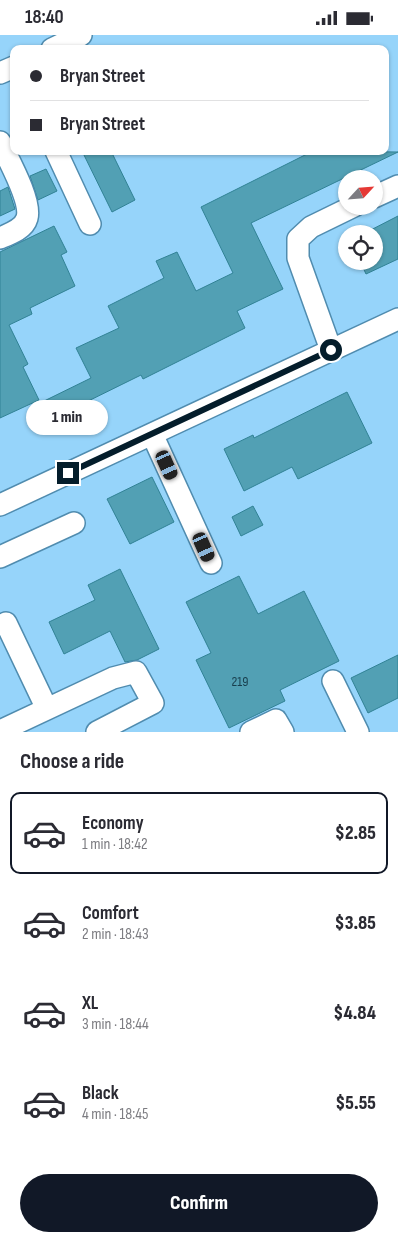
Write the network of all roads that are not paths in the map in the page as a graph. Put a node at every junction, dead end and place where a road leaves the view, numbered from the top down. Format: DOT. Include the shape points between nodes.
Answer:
graph roads {
  1 [pos="81,35"];
  2 [pos="60,45"];
  3 [pos="0,142"];
  4 [pos="58,155"];
  5 [pos="398,186"];
  6 [pos="383,193"];
  7 [pos="338,214"];
  8 [pos="90,224"];
  9 [pos="0,238"];
  10 [pos="398,319"];
  11 [pos="331,350"];
  12 [pos="152,434"];
  13 [pos="0,505"];
  14 [pos="74,523"];
  15 [pos="0,557"];
  16 [pos="211,563"];
  17 [pos="6,623"];
  18 [pos="333,681"];
  19 [pos="47,709"];
  20 [pos="0,731"];
  21 [pos="97,732"];
  22 [pos="251,732"];
  23 [pos="283,732"];
  24 [pos="358,732"];
  1 -- 2 [label="street"];
  3 -- 9 [label="street" via="27,201 27,218 18,230"];
  4 -- 8 [label="street"];
  5 -- 6 [label="street"];
  7 -- 11 [label="street" via="311,227 298,239 298,258"];
  10 -- 11 [label="street"];
  11 -- 12 [label="street"];
  12 -- 13 [label="street"];
  12 -- 16 [label="street"];
  14 -- 15 [label="street"];
  17 -- 19 [label="street"];
  18 -- 24 [label="street"];
  19 -- 20 [label="street"];
  19 -- 21 [label="street" via="113,678 136,672 153,703"];
  22 -- 23 [label="street" via="276,720"];
}
